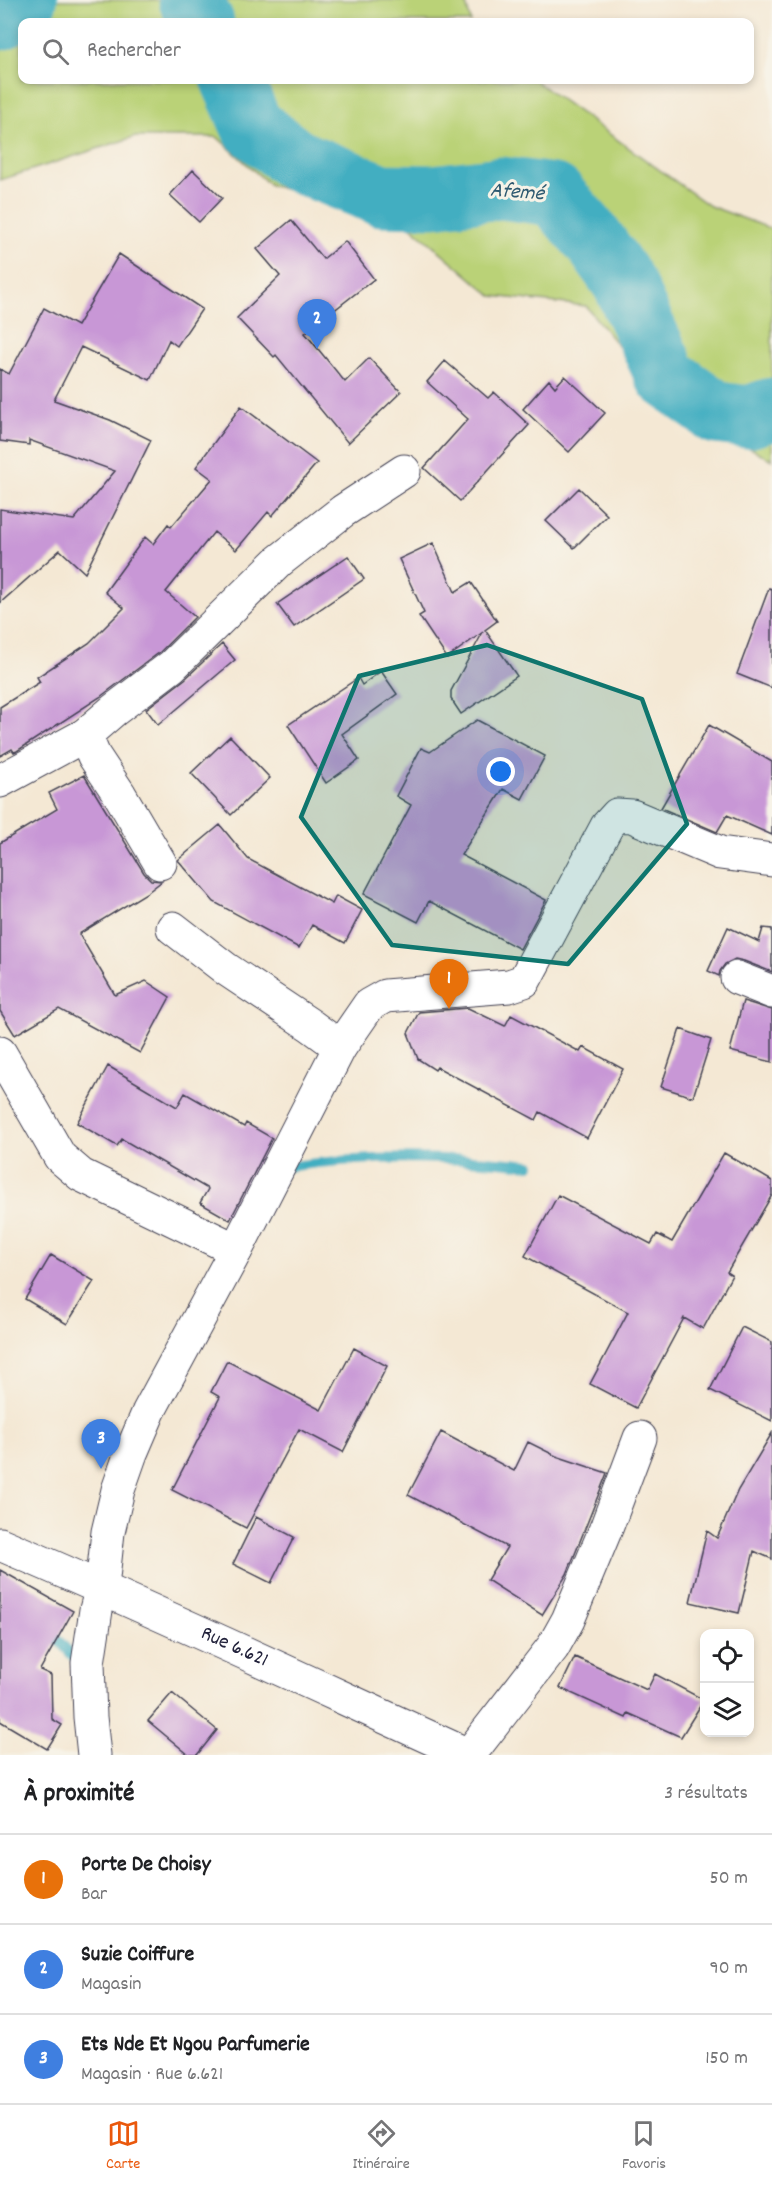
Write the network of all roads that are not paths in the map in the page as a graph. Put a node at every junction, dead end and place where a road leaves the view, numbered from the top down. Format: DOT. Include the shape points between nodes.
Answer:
graph roads {
  1 [pos="404,471"];
  2 [pos="85,735"];
  3 [pos="0,781"];
  4 [pos="772,860"];
  5 [pos="160,863"];
  6 [pos="173,928"];
  7 [pos="737,978"];
  8 [pos="772,992"];
  9 [pos="340,1047"];
  10 [pos="0,1053"];
  11 [pos="236,1250"];
  12 [pos="640,1438"];
  13 [pos="0,1544"];
  14 [pos="102,1587"];
  15 [pos="94,1755"];
  16 [pos="468,1755"];
  1 -- 2 [label="street" via="279,561 172,666"];
  2 -- 3 [label="street"];
  2 -- 5 [label="street"];
  4 -- 9 [label="street" via="720,853 632,816 617,815 607,826 524,981 509,986 385,996 369,1005"];
  6 -- 9 [label="street"];
  7 -- 8 [label="street"];
  9 -- 11 [label="street"];
  10 -- 11 [label="street" via="60,1157 81,1175"];
  11 -- 14 [label="street" via="149,1411 131,1453 108,1532"];
  12 -- 16 [label="street" via="568,1620 553,1647"];
  13 -- 14 [label="street, Rue 6.621"];
  14 -- 15 [label="street" via="88,1663"];
  14 -- 16 [label="street, Rue 6.621"];
}
